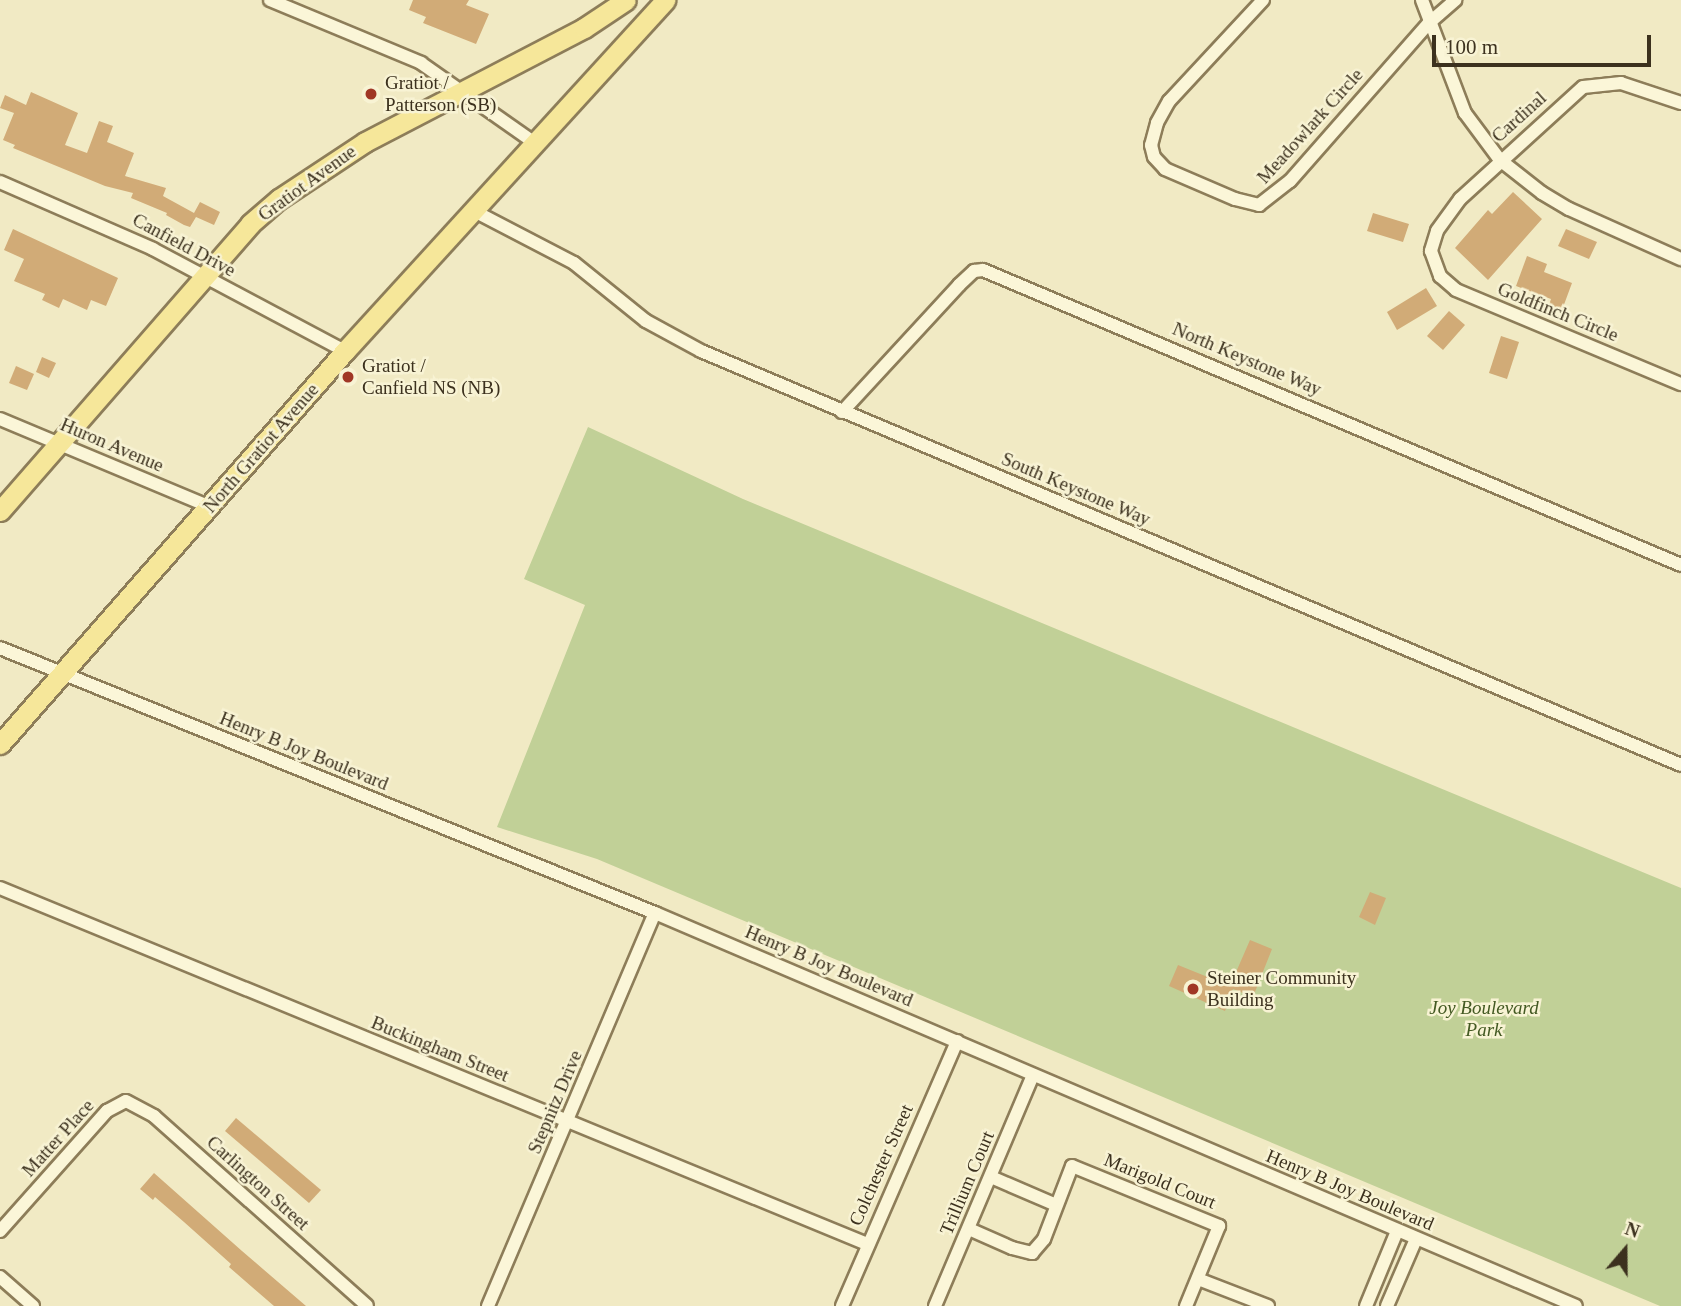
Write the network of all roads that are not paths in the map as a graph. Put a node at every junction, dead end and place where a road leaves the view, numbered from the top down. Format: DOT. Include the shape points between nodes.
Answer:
graph roads {
  1 [pos="270,0"];
  2 [pos="626,0"];
  3 [pos="666,0"];
  4 [pos="1263,0"];
  5 [pos="1422,0"];
  6 [pos="1455,0"];
  7 [pos="1429,23"];
  8 [pos="463,91"];
  9 [pos="1681,103"];
  10 [pos="536,143"];
  11 [pos="1500,160"];
  12 [pos="0,182"];
  13 [pos="475,212"];
  14 [pos="1681,259"];
  15 [pos="1432,261"];
  16 [pos="204,277"];
  17 [pos="345,351"];
  18 [pos="1681,384"];
  19 [pos="842,412"];
  20 [pos="0,419"];
  21 [pos="60,443"];
  22 [pos="209,507"];
  23 [pos="0,512"];
  24 [pos="1681,565"];
  25 [pos="0,648"];
  26 [pos="63,673"];
  27 [pos="0,744"];
  28 [pos="1681,765"];
  29 [pos="0,888"];
  30 [pos="655,913"];
  31 [pos="957,1041"];
  32 [pos="1033,1075"];
  33 [pos="118,1104"];
  34 [pos="567,1122"];
  35 [pos="991,1177"];
  36 [pos="1056,1205"];
  37 [pos="969,1229"];
  38 [pos="0,1231"];
  39 [pos="1397,1231"];
  40 [pos="1416,1239"];
  41 [pos="867,1244"];
  42 [pos="0,1277"];
  43 [pos="1198,1279"];
  44 [pos="33,1306"];
  45 [pos="367,1306"];
  46 [pos="488,1306"];
  47 [pos="842,1306"];
  48 [pos="935,1306"];
  49 [pos="1186,1306"];
  50 [pos="1268,1306"];
  51 [pos="1366,1306"];
  52 [pos="1387,1306"];
  53 [pos="1576,1306"];
  1 -- 8 [label="street" via="421,63"];
  2 -- 8 [label="main road, Gratiot Avenue" via="584,28"];
  3 -- 10 [label="main road, North Gratiot Avenue"];
  4 -- 7 [label="street, Meadowlark Circle" via="1169,102 1151,145 1165,169 1250,204 1266,202 1280,191"];
  5 -- 7 [label="street"];
  6 -- 7 [label="street"];
  7 -- 11 [label="street" via="1465,113"];
  8 -- 10 [label="street"];
  8 -- 16 [label="main road, Gratiot Avenue" via="365,142 279,199 250,224"];
  9 -- 11 [label="street, Cardinal" via="1621,83 1591,84 1574,93"];
  10 -- 13 [label="main road, North Gratiot Avenue"];
  11 -- 14 [label="street" via="1569,209"];
  11 -- 15 [label="street, Cardinal" via="1443,221 1433,240"];
  12 -- 16 [label="street, Canfield Drive" via="120,233"];
  13 -- 17 [label="main road, North Gratiot Avenue"];
  13 -- 19 [label="street, South Keystone Way" via="574,263 670,336"];
  15 -- 18 [label="street, Goldfinch Circle" via="1446,282 1471,298"];
  16 -- 17 [label="street, Canfield Drive"];
  16 -- 21 [label="main road, Gratiot Avenue"];
  17 -- 22 [label="main road, North Gratiot Avenue"];
  19 -- 24 [label="street, North Keystone Way" via="959,285 974,271 983,270"];
  19 -- 28 [label="street, South Keystone Way"];
  20 -- 21 [label="street, Huron Avenue"];
  21 -- 22 [label="street, Huron Avenue"];
  21 -- 23 [label="main road, Gratiot Avenue"];
  22 -- 26 [label="main road, North Gratiot Avenue"];
  25 -- 26 [label="street, Henry B Joy Boulevard"];
  26 -- 27 [label="main road, North Gratiot Avenue"];
  26 -- 30 [label="street, Henry B Joy Boulevard"];
  29 -- 34 [label="street, Buckingham Street"];
  30 -- 31 [label="street, Henry B Joy Boulevard"];
  30 -- 34 [label="street, Stepnitz Drive"];
  31 -- 32 [label="street, Henry B Joy Boulevard"];
  31 -- 41 [label="street, Colchester Street"];
  32 -- 35 [label="street, Trillium Court"];
  32 -- 39 [label="street, Henry B Joy Boulevard"];
  33 -- 38 [label="street, Matter Place"];
  33 -- 45 [label="street, Carlington Street" via="126,1101 154,1116"];
  34 -- 41 [label="street, Buckingham Street"];
  34 -- 46 [label="street, Stepnitz Drive"];
  35 -- 36 [label="street"];
  35 -- 37 [label="street, Trillium Court"];
  36 -- 37 [label="street, Marigold Court" via="1044,1239 1032,1253"];
  36 -- 43 [label="street, Marigold Court" via="1072,1166 1219,1226"];
  37 -- 48 [label="street, Trillium Court"];
  39 -- 40 [label="street, Henry B Joy Boulevard"];
  39 -- 51 [label="street"];
  40 -- 52 [label="street"];
  40 -- 53 [label="street, Henry B Joy Boulevard"];
  41 -- 47 [label="street, Colchester Street"];
  42 -- 44 [label="street"];
  43 -- 49 [label="street, Marigold Court"];
  43 -- 50 [label="street"];
}
